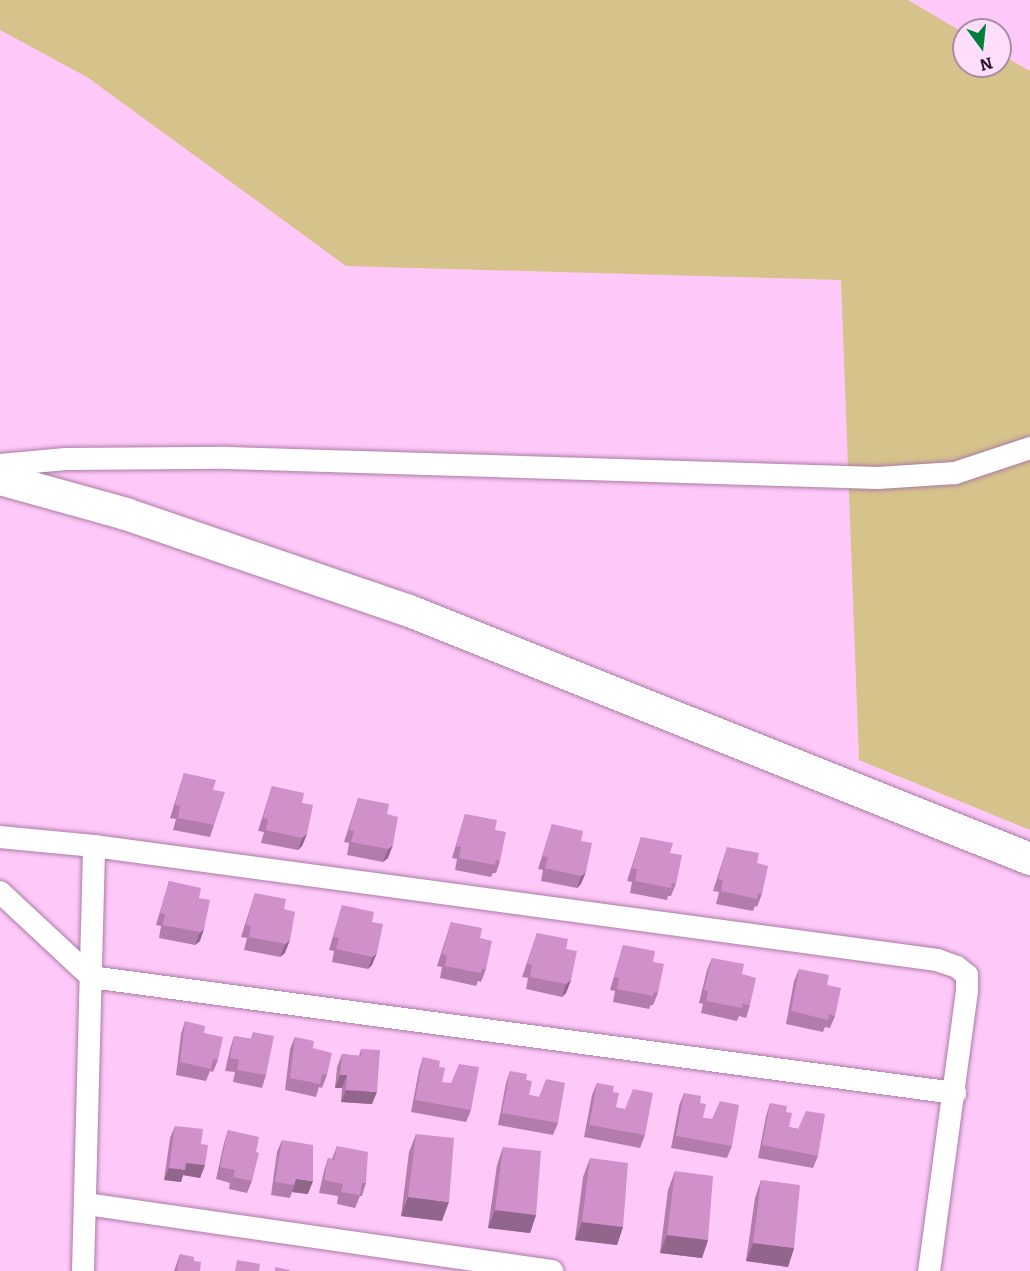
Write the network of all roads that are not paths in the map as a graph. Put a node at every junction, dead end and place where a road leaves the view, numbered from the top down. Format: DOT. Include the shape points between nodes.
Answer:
graph roads {
  1 [pos="1030,448"];
  2 [pos="0,465"];
  3 [pos="0,479"];
  4 [pos="0,837"];
  5 [pos="94,846"];
  6 [pos="1030,859"];
  7 [pos="0,892"];
  8 [pos="91,977"];
  9 [pos="955,1093"];
  10 [pos="86,1204"];
  11 [pos="83,1271"];
  12 [pos="552,1271"];
  13 [pos="929,1271"];
  1 -- 2 [label="street" via="955,473 878,478 228,458 66,459"];
  3 -- 6 [label="street" via="126,514 406,610"];
  4 -- 5 [label="street"];
  5 -- 8 [label="street"];
  5 -- 9 [label="street" via="937,960 967,975"];
  7 -- 8 [label="street"];
  8 -- 9 [label="street"];
  8 -- 10 [label="street"];
  9 -- 13 [label="street"];
  10 -- 11 [label="street"];
  10 -- 12 [label="street"];
}
